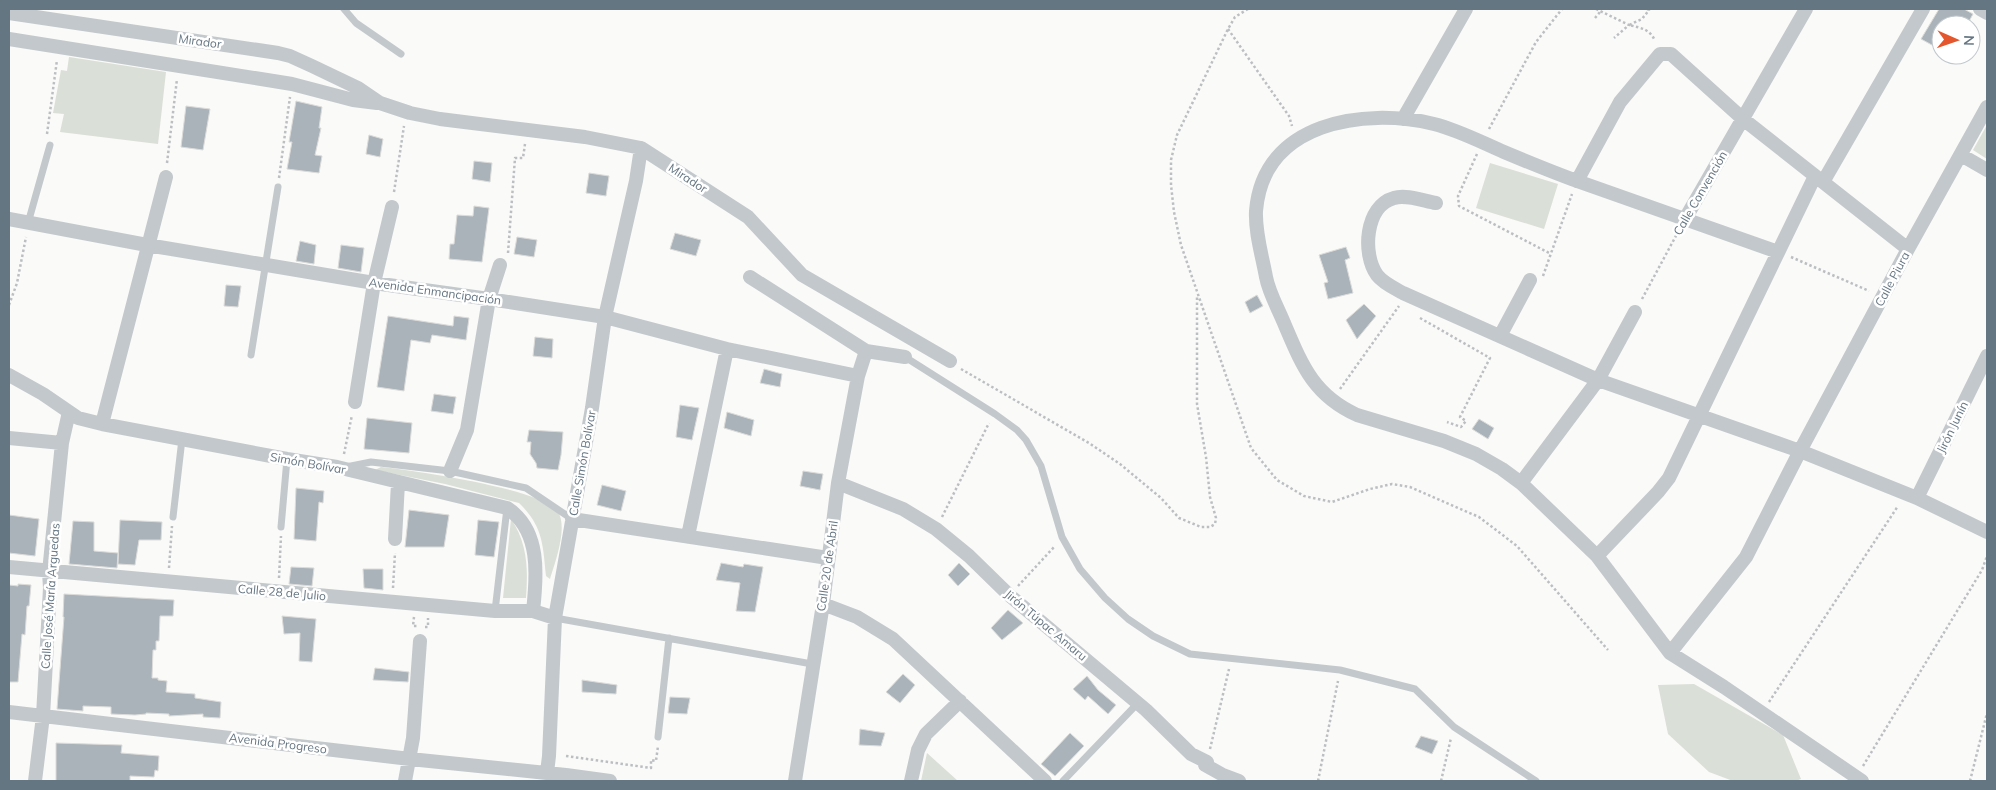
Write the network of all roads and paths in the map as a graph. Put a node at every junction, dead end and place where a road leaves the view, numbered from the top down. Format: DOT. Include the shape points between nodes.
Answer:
graph roads {
  1 [pos="344,9"];
  2 [pos="1466,9"];
  3 [pos="1562,9"];
  4 [pos="1596,9"];
  5 [pos="1648,9"];
  6 [pos="1806,9"];
  7 [pos="1923,9"];
  8 [pos="1980,9"];
  9 [pos="1600,12"];
  10 [pos="9,13"];
  11 [pos="1987,13"];
  12 [pos="1596,18"];
  13 [pos="1629,25"];
  14 [pos="1228,29"];
  15 [pos="1614,38"];
  16 [pos="9,39"];
  17 [pos="59,46"];
  18 [pos="401,54"];
  19 [pos="1660,54"];
  20 [pos="178,73"];
  21 [pos="291,92"];
  22 [pos="380,103"];
  23 [pos="1987,107"];
  24 [pos="1403,119"];
  25 [pos="1743,119"];
  26 [pos="404,122"];
  27 [pos="47,135"];
  28 [pos="1297,140"];
  29 [pos="1482,142"];
  30 [pos="50,145"];
  31 [pos="641,148"];
  32 [pos="524,149"];
  33 [pos="1961,155"];
  34 [pos="1987,170"];
  35 [pos="166,177"];
  36 [pos="1819,179"];
  37 [pos="1577,181"];
  38 [pos="278,187"];
  39 [pos="1436,204"];
  40 [pos="392,207"];
  41 [pos="1685,219"];
  42 [pos="9,220"];
  43 [pos="28,223"];
  44 [pos="147,246"];
  45 [pos="1908,249"];
  46 [pos="1778,252"];
  47 [pos="1551,254"];
  48 [pos="266,264"];
  49 [pos="500,265"];
  50 [pos="750,277"];
  51 [pos="1530,280"];
  52 [pos="374,283"];
  53 [pos="1197,291"];
  54 [pos="1882,297"];
  55 [pos="489,299"];
  56 [pos="9,305"];
  57 [pos="1399,306"];
  58 [pos="1635,312"];
  59 [pos="1416,315"];
  60 [pos="604,317"];
  61 [pos="1500,336"];
  62 [pos="727,349"];
  63 [pos="866,352"];
  64 [pos="251,355"];
  65 [pos="1987,356"];
  66 [pos="904,357"];
  67 [pos="950,362"];
  68 [pos="9,375"];
  69 [pos="858,376"];
  70 [pos="1598,380"];
  71 [pos="1332,401"];
  72 [pos="355,402"];
  73 [pos="69,412"];
  74 [pos="995,414"];
  75 [pos="1698,416"];
  76 [pos="1447,422"];
  77 [pos="102,424"];
  78 [pos="9,438"];
  79 [pos="182,438"];
  80 [pos="62,443"];
  81 [pos="1800,451"];
  82 [pos="287,459"];
  83 [pos="341,468"];
  84 [pos="450,471"];
  85 [pos="398,483"];
  86 [pos="838,483"];
  87 [pos="1521,483"];
  88 [pos="1912,496"];
  89 [pos="507,508"];
  90 [pos="173,517"];
  91 [pos="572,519"];
  92 [pos="281,527"];
  93 [pos="936,529"];
  94 [pos="1987,532"];
  95 [pos="688,536"];
  96 [pos="1062,537"];
  97 [pos="396,539"];
  98 [pos="1597,556"];
  99 [pos="1987,556"];
  100 [pos="828,558"];
  101 [pos="9,567"];
  102 [pos="49,572"];
  103 [pos="168,582"];
  104 [pos="279,592"];
  105 [pos="1009,595"];
  106 [pos="392,602"];
  107 [pos="823,604"];
  108 [pos="495,611"];
  109 [pos="533,611"];
  110 [pos="414,615"];
  111 [pos="555,618"];
  112 [pos="421,626"];
  113 [pos="669,638"];
  114 [pos="420,641"];
  115 [pos="1670,653"];
  116 [pos="1231,658"];
  117 [pos="812,664"];
  118 [pos="1340,670"];
  119 [pos="960,701"];
  120 [pos="1138,703"];
  121 [pos="9,712"];
  122 [pos="1987,713"];
  123 [pos="1762,714"];
  124 [pos="43,716"];
  125 [pos="1454,727"];
  126 [pos="658,737"];
  127 [pos="566,756"];
  128 [pos="410,759"];
  129 [pos="1207,762"];
  130 [pos="546,777"];
  131 [pos="1859,780"];
  132 [pos="35,781"];
  133 [pos="405,781"];
  134 [pos="610,781"];
  135 [pos="795,781"];
  136 [pos="911,781"];
  137 [pos="1045,781"];
  138 [pos="1064,781"];
  139 [pos="1239,781"];
  140 [pos="1318,781"];
  141 [pos="1441,781"];
  142 [pos="1536,781"];
  143 [pos="1970,781"];
  1 -- 18 [label="lane" via="356,23"];
  2 -- 24 [label="street"];
  3 -- 29 [label="path" via="1536,42"];
  4 -- 9 [label="path"];
  5 -- 13 [label="path" via="1642,19"];
  6 -- 25 [label="street, Calle Convención"];
  7 -- 36 [label="street"];
  8 -- 11 [label="street"];
  9 -- 12 [label="path"];
  9 -- 13 [label="path"];
  10 -- 22 [label="street, Mirador" via="284,55 358,88"];
  13 -- 15 [label="path"];
  13 -- 19 [label="path" via="1652,34"];
  14 -- 28 [label="path" via="1289,116"];
  16 -- 17 [label="street, Mirador"];
  17 -- 22 [label="street, Mirador" via="292,84 353,100"];
  17 -- 27 [label="path"];
  19 -- 25 [label="street" via="1671,54 1678,59"];
  19 -- 37 [label="street" via="1620,102"];
  20 -- 35 [label="path"];
  21 -- 38 [label="path"];
  22 -- 31 [label="street, Mirador" via="440,119 585,137"];
  23 -- 33 [label="street, Calle Piura"];
  24 -- 28 [label="street" via="1367,118 1339,122 1318,128"];
  24 -- 29 [label="street" via="1433,124"];
  25 -- 36 [label="street"];
  25 -- 41 [label="street, Calle Convención"];
  26 -- 40 [label="path"];
  28 -- 71 [label="street" via="1274,162 1263,184 1256,209 1259,241 1268,284 1304,369"];
  29 -- 37 [label="street"];
  29 -- 47 [label="path" via="1458,196 1459,206"];
  30 -- 43 [label="lane"];
  31 -- 60 [label="street, Calle Simón Bolívar"];
  31 -- 67 [label="street, Mirador" via="748,217 802,275"];
  32 -- 49 [label="path" via="523,158 515,158 507,266"];
  33 -- 34 [label="street"];
  33 -- 45 [label="street, Calle Piura"];
  35 -- 44 [label="street"];
  36 -- 45 [label="street"];
  36 -- 46 [label="street"];
  37 -- 41 [label="street"];
  37 -- 47 [label="path"];
  38 -- 48 [label="lane"];
  39 -- 61 [label="street" via="1401,196 1382,205 1376,212 1368,239 1368,254 1373,267 1382,280 1402,293"];
  40 -- 52 [label="street"];
  41 -- 46 [label="street"];
  41 -- 58 [label="path, Calle Convención"];
  42 -- 43 [label="street, Avenida Enmancipación"];
  43 -- 44 [label="street, Avenida Enmancipación"];
  43 -- 56 [label="path"];
  44 -- 48 [label="street, Avenida Enmancipación"];
  44 -- 77 [label="street"];
  45 -- 54 [label="street, Calle Piura"];
  46 -- 54 [label="path"];
  46 -- 75 [label="street"];
  47 -- 51 [label="path" via="1540,284"];
  48 -- 52 [label="street, Avenida Enmancipación"];
  48 -- 64 [label="lane"];
  49 -- 55 [label="street"];
  50 -- 63 [label="street"];
  51 -- 61 [label="street"];
  52 -- 55 [label="street, Avenida Enmancipación"];
  52 -- 72 [label="street"];
  53 -- 67 [label="path" via="1197,404 1216,518 1210,527 1179,518 1161,498 1120,464"];
  54 -- 81 [label="street, Calle Piura"];
  55 -- 60 [label="street, Avenida Enmancipación"];
  55 -- 84 [label="street" via="466,430"];
  57 -- 71 [label="path"];
  58 -- 70 [label="street"];
  59 -- 76 [label="path" via="1490,358 1460,417 1466,421 1461,427"];
  60 -- 62 [label="street, Avenida Enmancipación"];
  60 -- 91 [label="street, Calle Simón Bolívar"];
  61 -- 70 [label="street"];
  62 -- 69 [label="street, Avenida Enmancipación"];
  62 -- 95 [label="street"];
  63 -- 66 [label="street"];
  63 -- 69 [label="street, Calle 20 de Abril"];
  65 -- 88 [label="street, Jirón Junín"];
  66 -- 74 [label="lane"];
  68 -- 73 [label="street, Simón Bolívar"];
  69 -- 86 [label="street, Calle 20 de Abril"];
  70 -- 75 [label="street"];
  70 -- 87 [label="street"];
  71 -- 87 [label="street" via="1357,415 1476,454"];
  72 -- 83 [label="path"];
  73 -- 77 [label="street, Simón Bolívar" via="78,418"];
  73 -- 80 [label="street, Calle José María Arguedas"];
  74 -- 93 [label="path"];
  74 -- 96 [label="lane" via="1018,430 1041,466"];
  75 -- 81 [label="street"];
  75 -- 98 [label="street" via="1669,478"];
  77 -- 79 [label="street, Simón Bolívar"];
  78 -- 80 [label="street"];
  79 -- 82 [label="street, Simón Bolívar"];
  79 -- 90 [label="lane"];
  80 -- 102 [label="street, Calle José María Arguedas"];
  81 -- 88 [label="street"];
  81 -- 115 [label="street, Calle Piura" via="1746,557"];
  82 -- 83 [label="street, Simón Bolívar"];
  82 -- 92 [label="lane"];
  83 -- 84 [label="lane" via="371,462"];
  83 -- 85 [label="street, Simón Bolívar"];
  84 -- 91 [label="lane" via="526,488"];
  85 -- 89 [label="street, Simón Bolívar"];
  85 -- 97 [label="street"];
  86 -- 93 [label="street, Jirón Túpac Amaru" via="903,509"];
  86 -- 100 [label="street, Calle 20 de Abril"];
  87 -- 98 [label="street"];
  88 -- 94 [label="street"];
  88 -- 123 [label="path"];
  89 -- 108 [label="lane"];
  89 -- 109 [label="street" via="524,524 533,549 536,578"];
  90 -- 103 [label="path"];
  91 -- 95 [label="street"];
  91 -- 111 [label="street, Calle Simón Bolívar"];
  92 -- 104 [label="path"];
  93 -- 105 [label="street, Jirón Túpac Amaru"];
  95 -- 100 [label="street"];
  96 -- 105 [label="path"];
  96 -- 116 [label="lane" via="1080,569 1104,598 1128,619 1190,654"];
  97 -- 106 [label="path"];
  98 -- 115 [label="street"];
  99 -- 131 [label="path" via="1982,570"];
  100 -- 107 [label="street, Calle 20 de Abril"];
  101 -- 102 [label="street, Calle 28 de Julio"];
  102 -- 103 [label="street, Calle 28 de Julio"];
  102 -- 124 [label="street, Calle José María Arguedas"];
  103 -- 104 [label="street, Calle 28 de Julio"];
  104 -- 106 [label="street, Calle 28 de Julio"];
  105 -- 120 [label="street, Jirón Túpac Amaru"];
  106 -- 108 [label="street, Calle 28 de Julio"];
  107 -- 117 [label="street, Calle 20 de Abril"];
  107 -- 119 [label="street" via="857,617 887,634"];
  108 -- 109 [label="street, Calle 28 de Julio"];
  109 -- 111 [label="street, Calle 28 de Julio"];
  110 -- 112 [label="path" via="414,626"];
  111 -- 113 [label="lane"];
  111 -- 130 [label="street, Calle Simón Bolívar"];
  113 -- 117 [label="lane"];
  113 -- 126 [label="lane"];
  114 -- 128 [label="street"];
  115 -- 123 [label="street"];
  116 -- 118 [label="lane"];
  116 -- 129 [label="path"];
  117 -- 135 [label="street, Calle 20 de Abril"];
  118 -- 125 [label="lane" via="1415,688"];
  118 -- 140 [label="path"];
  119 -- 136 [label="street" via="926,734 918,750"];
  119 -- 137 [label="street"];
  120 -- 129 [label="street, Jirón Túpac Amaru" via="1191,754"];
  120 -- 138 [label="lane"];
  121 -- 124 [label="street, Avenida Progreso"];
  122 -- 143 [label="path"];
  123 -- 131 [label="street"];
  124 -- 128 [label="street, Avenida Progreso"];
  124 -- 132 [label="street, Calle José María Arguedas"];
  125 -- 141 [label="path"];
  125 -- 142 [label="lane"];
  126 -- 127 [label="path" via="656,761 651,760 650,768"];
  128 -- 130 [label="street, Avenida Progreso"];
  128 -- 133 [label="street"];
  129 -- 139 [label="street, Jirón Túpac Amaru" via="1205,764"];
  130 -- 134 [label="street, Avenida Progreso"];
}
